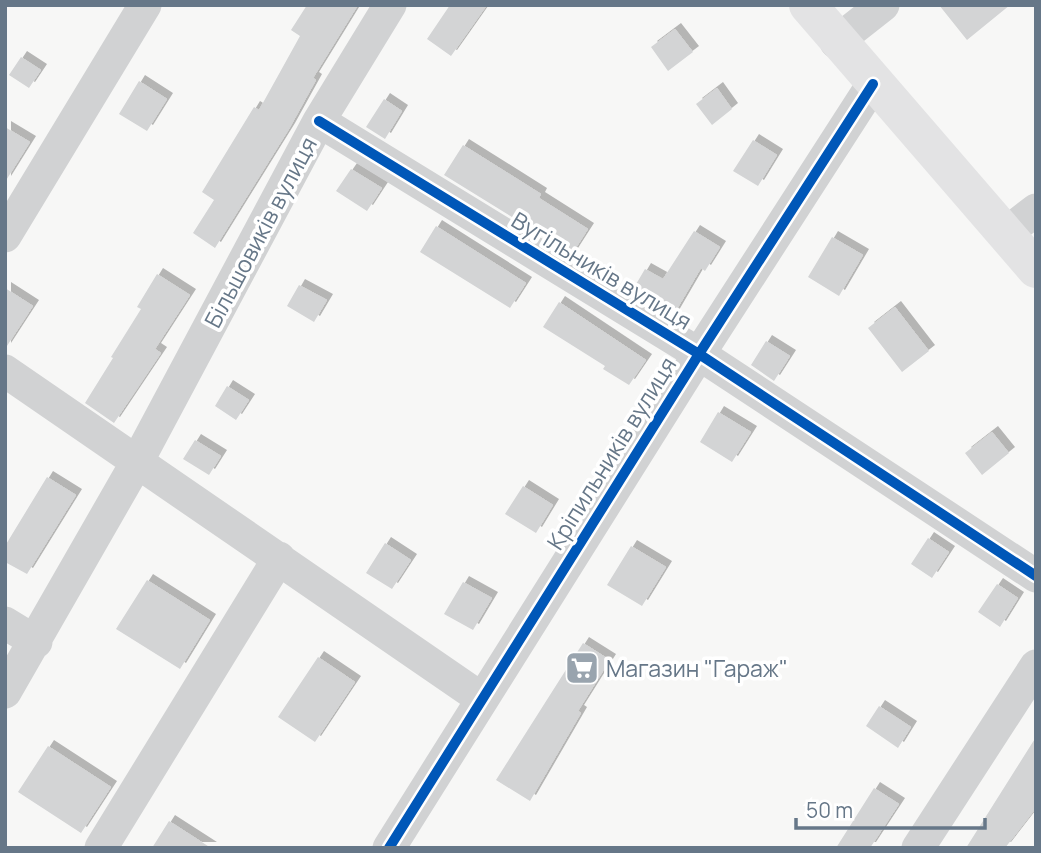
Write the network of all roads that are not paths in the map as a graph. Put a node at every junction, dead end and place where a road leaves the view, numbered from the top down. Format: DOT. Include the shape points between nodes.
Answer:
graph roads {
  1 [pos="145,5"];
  2 [pos="390,5"];
  3 [pos="808,5"];
  4 [pos="883,5"];
  5 [pos="836,42"];
  6 [pos="873,84"];
  7 [pos="319,121"];
  8 [pos="1036,210"];
  9 [pos="1005,234"];
  10 [pos="5,236"];
  11 [pos="1036,269"];
  12 [pos="699,354"];
  13 [pos="5,371"];
  14 [pos="137,463"];
  15 [pos="279,558"];
  16 [pos="1036,576"];
  17 [pos="5,623"];
  18 [pos="36,642"];
  19 [pos="1036,666"];
  20 [pos="5,692"];
  21 [pos="482,699"];
  22 [pos="101,848"];
  23 [pos="389,848"];
  24 [pos="918,848"];
  1 -- 10 [label="street"];
  2 -- 7 [label="street, Більшовиків вулиця"];
  3 -- 5 [label="main road"];
  4 -- 5 [label="street"];
  5 -- 6 [label="main road"];
  6 -- 9 [label="main road"];
  6 -- 12 [label="street, Кріпильників вулиця"];
  7 -- 12 [label="street, Вугільників вулиця"];
  7 -- 14 [label="street, Більшовиків вулиця"];
  8 -- 9 [label="street"];
  9 -- 11 [label="main road"];
  12 -- 16 [label="street, Вугільників вулиця"];
  12 -- 21 [label="street, Кріпильників вулиця"];
  13 -- 14 [label="street"];
  14 -- 15 [label="street"];
  14 -- 18 [label="street, Більшовиків вулиця"];
  15 -- 21 [label="street"];
  15 -- 22 [label="street"];
  17 -- 18 [label="street"];
  18 -- 20 [label="street, Більшовиків вулиця"];
  19 -- 24 [label="street"];
  21 -- 23 [label="street, Кріпильників вулиця"];
}
